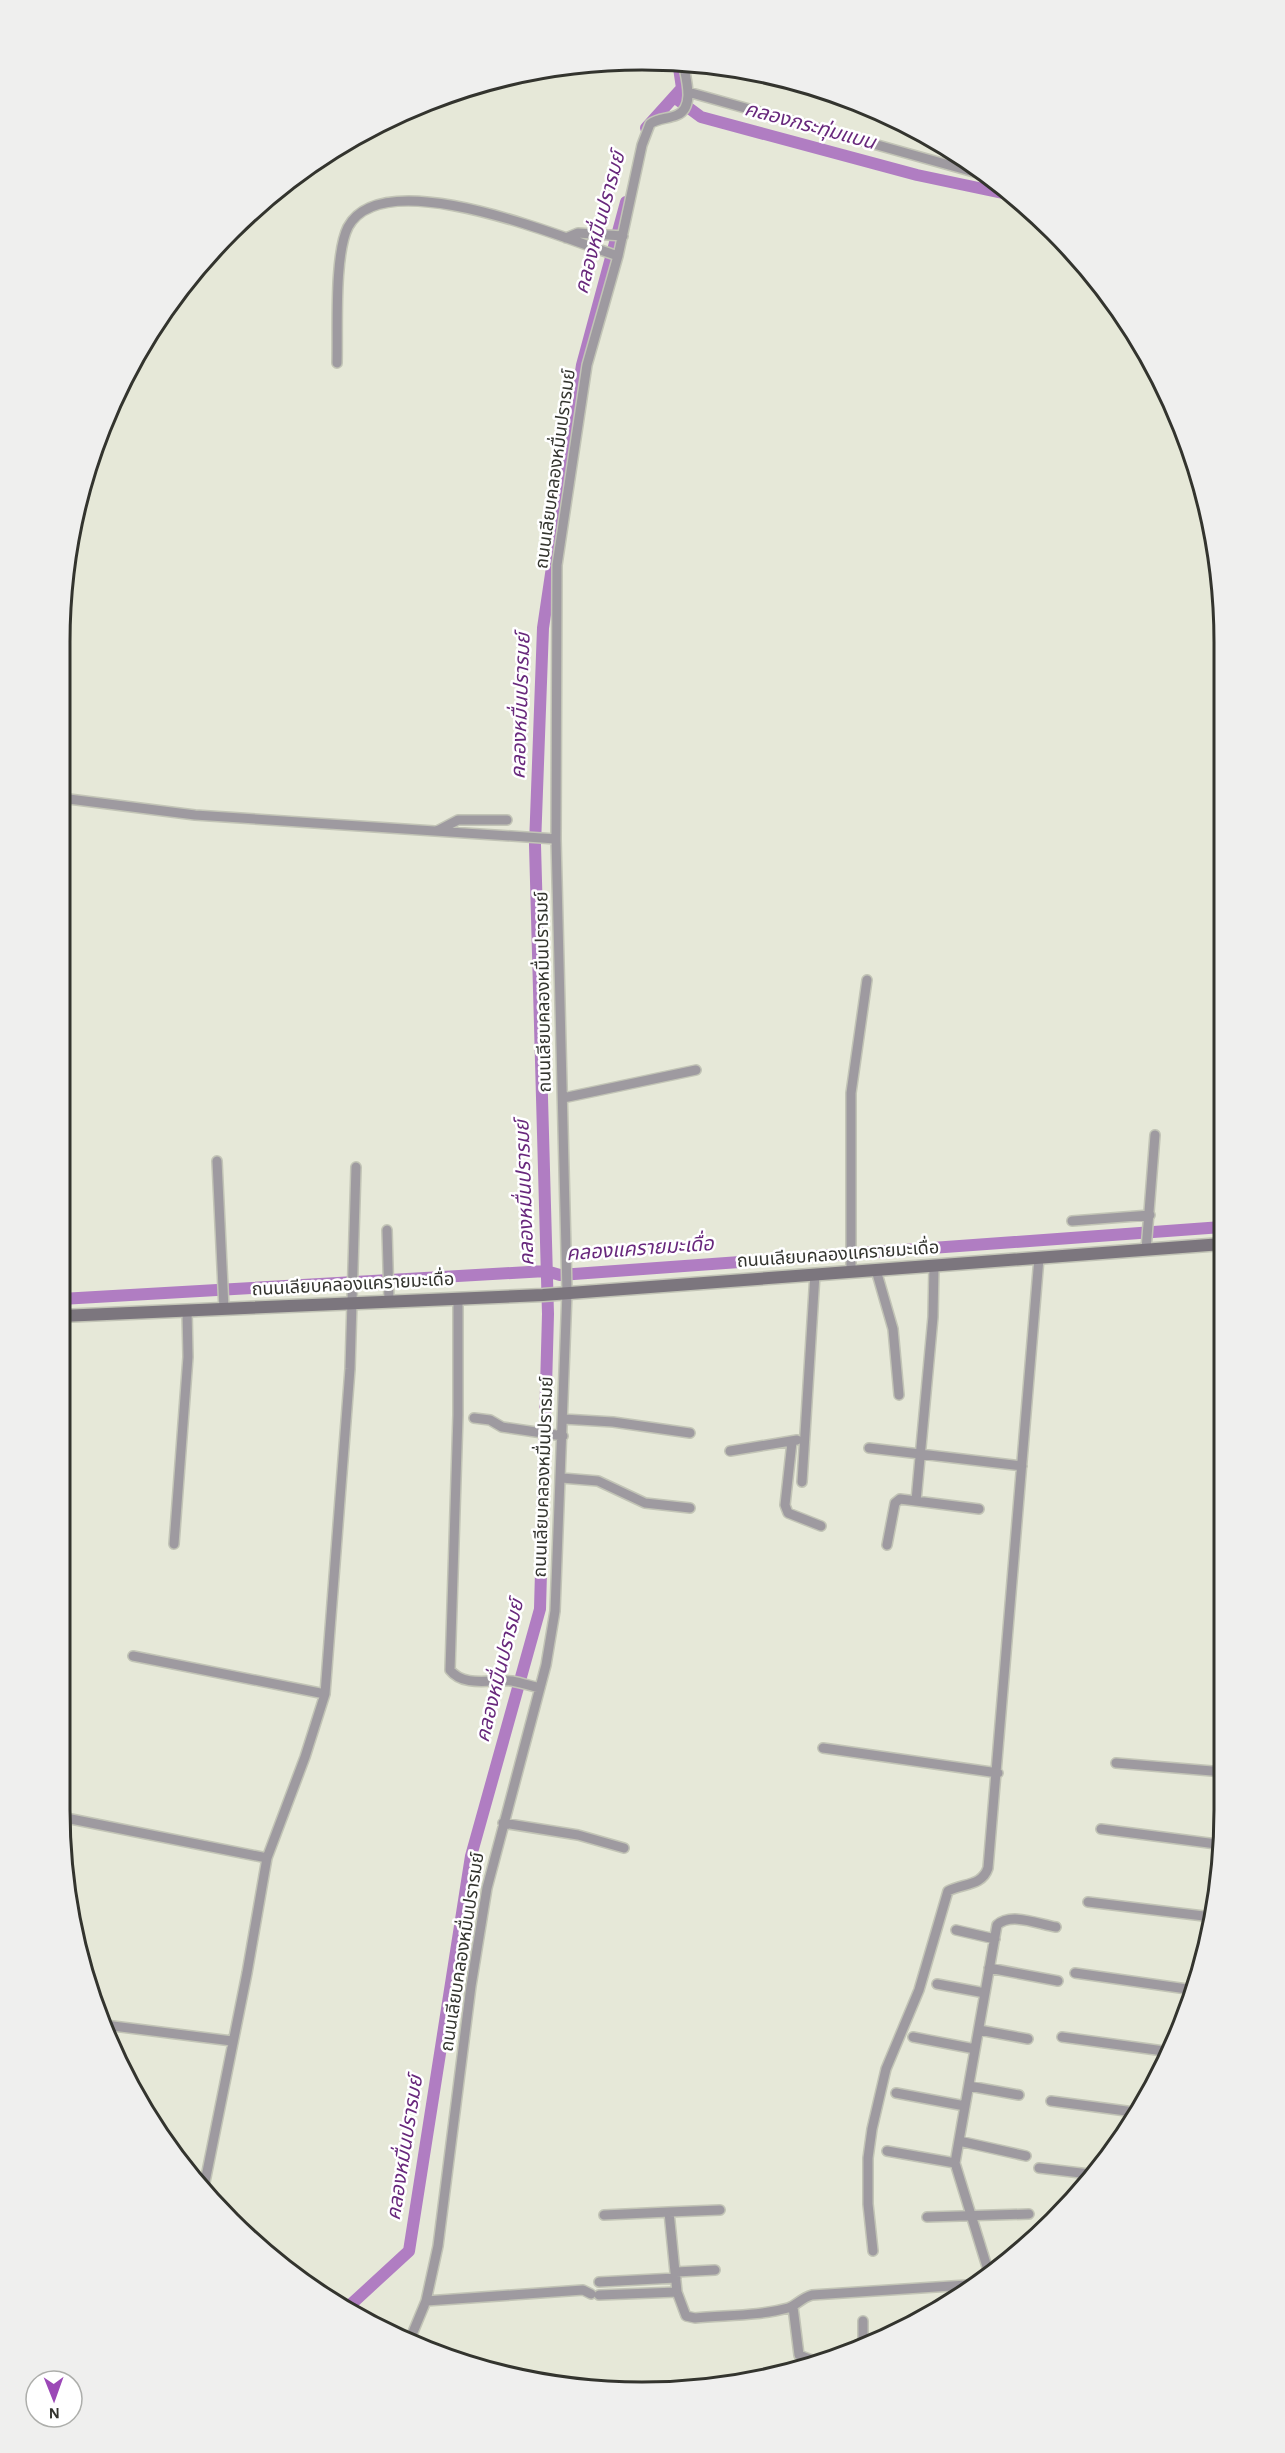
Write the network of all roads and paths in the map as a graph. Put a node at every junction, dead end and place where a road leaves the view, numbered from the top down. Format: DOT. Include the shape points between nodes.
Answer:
graph roads {
  1 [pos="684,72"];
  2 [pos="687,100"];
  3 [pos="964,170"];
  4 [pos="619,236"];
  5 [pos="566,238"];
  6 [pos="615,255"];
  7 [pos="337,363"];
  8 [pos="70,799"];
  9 [pos="507,820"];
  10 [pos="437,831"];
  11 [pos="547,838"];
  12 [pos="867,980"];
  13 [pos="696,1070"];
  14 [pos="562,1098"];
  15 [pos="1155,1135"];
  16 [pos="217,1161"];
  17 [pos="356,1167"];
  18 [pos="1150,1215"];
  19 [pos="1072,1221"];
  20 [pos="387,1230"];
  21 [pos="1214,1245"];
  22 [pos="1146,1250"];
  23 [pos="1039,1258"];
  24 [pos="851,1266"];
  25 [pos="934,1266"];
  26 [pos="876,1270"];
  27 [pos="815,1274"];
  28 [pos="388,1291"];
  29 [pos="558,1291"];
  30 [pos="458,1298"];
  31 [pos="223,1304"];
  32 [pos="353,1304"];
  33 [pos="186,1311"];
  34 [pos="70,1316"];
  35 [pos="899,1395"];
  36 [pos="474,1418"];
  37 [pos="563,1419"];
  38 [pos="690,1433"];
  39 [pos="562,1436"];
  40 [pos="805,1437"];
  41 [pos="792,1442"];
  42 [pos="869,1448"];
  43 [pos="730,1451"];
  44 [pos="921,1454"];
  45 [pos="1022,1466"];
  46 [pos="562,1478"];
  47 [pos="802,1482"];
  48 [pos="916,1501"];
  49 [pos="690,1508"];
  50 [pos="979,1509"];
  51 [pos="821,1526"];
  52 [pos="174,1544"];
  53 [pos="886,1545"];
  54 [pos="133,1656"];
  55 [pos="540,1688"];
  56 [pos="326,1694"];
  57 [pos="823,1748"];
  58 [pos="1116,1763"];
  59 [pos="1214,1771"];
  60 [pos="998,1773"];
  61 [pos="70,1819"];
  62 [pos="503,1823"];
  63 [pos="1101,1829"];
  64 [pos="1213,1844"];
  65 [pos="624,1848"];
  66 [pos="267,1858"];
  67 [pos="1088,1902"];
  68 [pos="1205,1916"];
  69 [pos="1056,1927"];
  70 [pos="956,1930"];
  71 [pos="995,1939"];
  72 [pos="989,1968"];
  73 [pos="1075,1974"];
  74 [pos="1058,1980"];
  75 [pos="937,1984"];
  76 [pos="1186,1989"];
  77 [pos="985,1993"];
  78 [pos="113,2026"];
  79 [pos="979,2030"];
  80 [pos="913,2037"];
  81 [pos="1062,2037"];
  82 [pos="1028,2039"];
  83 [pos="232,2041"];
  84 [pos="975,2049"];
  85 [pos="1161,2051"];
  86 [pos="969,2086"];
  87 [pos="896,2093"];
  88 [pos="1019,2095"];
  89 [pos="1052,2101"];
  90 [pos="965,2106"];
  91 [pos="1128,2111"];
  92 [pos="959,2141"];
  93 [pos="887,2151"];
  94 [pos="1026,2156"];
  95 [pos="955,2163"];
  96 [pos="1039,2168"];
  97 [pos="1085,2173"];
  98 [pos="205,2180"];
  99 [pos="720,2210"];
  100 [pos="669,2212"];
  101 [pos="970,2214"];
  102 [pos="1029,2214"];
  103 [pos="604,2215"];
  104 [pos="927,2217"];
  105 [pos="873,2252"];
  106 [pos="987,2267"];
  107 [pos="714,2270"];
  108 [pos="676,2275"];
  109 [pos="961,2285"];
  110 [pos="597,2289"];
  111 [pos="677,2292"];
  112 [pos="426,2301"];
  113 [pos="793,2307"];
  114 [pos="863,2321"];
  115 [pos="412,2334"];
  116 [pos="864,2338"];
  117 [pos="807,2358"];
  1 -- 2 [label="street"];
  2 -- 3 [label="street"];
  2 -- 4 [label="street, ถนนเลียบคลองหมื่นปรารมย์" via="680,114 655,121 647,128"];
  4 -- 5 [label="street" via="578,233"];
  4 -- 6 [label="street, ถนนเลียบคลองหมื่นปรารมย์"];
  5 -- 6 [label="street"];
  5 -- 7 [label="street" via="501,216 429,202 409,201 361,211 343,241"];
  6 -- 11 [label="street, ถนนเลียบคลองหมื่นปรารมย์" via="587,365 557,565"];
  8 -- 10 [label="street" via="195,815"];
  9 -- 10 [label="street" via="458,820"];
  10 -- 11 [label="street"];
  11 -- 14 [label="street, ถนนเลียบคลองหมื่นปรารมย์"];
  12 -- 24 [label="street" via="851,1093"];
  13 -- 14 [label="street"];
  14 -- 29 [label="street, ถนนเลียบคลองหมื่นปรารมย์" via="566,1269"];
  15 -- 18 [label="street"];
  16 -- 31 [label="street"];
  17 -- 32 [label="street"];
  18 -- 19 [label="street"];
  18 -- 22 [label="street"];
  20 -- 28 [label="street"];
  21 -- 22 [label="street, ถนนเลียบคลองแครายมะเดื่อ"];
  22 -- 23 [label="street, ถนนเลียบคลองแครายมะเดื่อ"];
  23 -- 25 [label="street, ถนนเลียบคลองแครายมะเดื่อ"];
  23 -- 45 [label="street"];
  24 -- 26 [label="street, ถนนเลียบคลองแครายมะเดื่อ"];
  24 -- 27 [label="street, ถนนเลียบคลองแครายมะเดื่อ"];
  25 -- 26 [label="street, ถนนเลียบคลองแครายมะเดื่อ"];
  25 -- 44 [label="street"];
  26 -- 35 [label="street" via="893,1329"];
  27 -- 29 [label="street, ถนนเลียบคลองแครายมะเดื่อ"];
  27 -- 40 [label="street"];
  28 -- 30 [label="street, ถนนเลียบคลองแครายมะเดื่อ"];
  28 -- 32 [label="street, ถนนเลียบคลองแครายมะเดื่อ"];
  29 -- 30 [label="street, ถนนเลียบคลองแครายมะเดื่อ"];
  29 -- 37 [label="street, ถนนเลียบคลองหมื่นปรารมย์"];
  30 -- 55 [label="street" via="450,1670 465,1680 513,1682"];
  31 -- 32 [label="street, ถนนเลียบคลองแครายมะเดื่อ"];
  31 -- 33 [label="street, ถนนเลียบคลองแครายมะเดื่อ"];
  32 -- 56 [label="street"];
  33 -- 34 [label="street, ถนนเลียบคลองแครายมะเดื่อ"];
  33 -- 52 [label="street" via="188,1357"];
  36 -- 39 [label="street" via="502,1427"];
  37 -- 38 [label="street"];
  37 -- 39 [label="street, ถนนเลียบคลองหมื่นปรารมย์"];
  39 -- 46 [label="street, ถนนเลียบคลองหมื่นปรารมย์"];
  40 -- 41 [label="street"];
  40 -- 47 [label="street"];
  41 -- 43 [label="street"];
  41 -- 51 [label="street" via="785,1505 788,1513"];
  42 -- 44 [label="street"];
  44 -- 45 [label="street"];
  44 -- 48 [label="street"];
  45 -- 60 [label="street"];
  46 -- 49 [label="street" via="598,1481 645,1503"];
  46 -- 55 [label="street, ถนนเลียบคลองหมื่นปรารมย์" via="552,1641"];
  48 -- 50 [label="street"];
  48 -- 53 [label="street" via="900,1499 895,1503"];
  54 -- 56 [label="street"];
  55 -- 62 [label="street, ถนนเลียบคลองหมื่นปรารมย์"];
  56 -- 66 [label="street"];
  57 -- 60 [label="street"];
  58 -- 59 [label="street"];
  60 -- 105 [label="street" via="985,1877 948,1891 930,1956 886,2069 868,2158"];
  61 -- 66 [label="street"];
  62 -- 65 [label="street" via="578,1835"];
  62 -- 112 [label="street, ถนนเลียบคลองหมื่นปรารมย์" via="487,1888 471,1986 440,2237"];
  63 -- 64 [label="street"];
  66 -- 83 [label="street"];
  67 -- 68 [label="street"];
  69 -- 71 [label="street" via="1012,1918 997,1925"];
  70 -- 71 [label="street"];
  71 -- 72 [label="street"];
  72 -- 74 [label="street"];
  72 -- 77 [label="street"];
  73 -- 76 [label="street"];
  75 -- 77 [label="street"];
  77 -- 79 [label="street"];
  78 -- 83 [label="street"];
  79 -- 82 [label="street"];
  79 -- 84 [label="street"];
  80 -- 84 [label="street"];
  81 -- 85 [label="street"];
  83 -- 98 [label="street"];
  84 -- 86 [label="street"];
  86 -- 88 [label="street"];
  86 -- 90 [label="street"];
  87 -- 90 [label="street"];
  89 -- 91 [label="street"];
  90 -- 92 [label="street"];
  92 -- 94 [label="street"];
  92 -- 95 [label="street"];
  93 -- 95 [label="street"];
  95 -- 101 [label="street"];
  96 -- 97 [label="street"];
  99 -- 100 [label="street"];
  100 -- 103 [label="street"];
  100 -- 108 [label="street"];
  101 -- 102 [label="street"];
  101 -- 104 [label="street"];
  101 -- 106 [label="street"];
  107 -- 108 [label="street"];
  108 -- 110 [label="street"];
  108 -- 111 [label="street"];
  109 -- 113 [label="street" via="812,2295 800,2298"];
  110 -- 111 [label="street"];
  110 -- 112 [label="street"];
  111 -- 113 [label="street" via="686,2316 695,2318"];
  112 -- 115 [label="street, ถนนเลียบคลองหมื่นปรารมย์"];
  113 -- 117 [label="street" via="799,2355"];
  114 -- 116 [label="street"];
}
